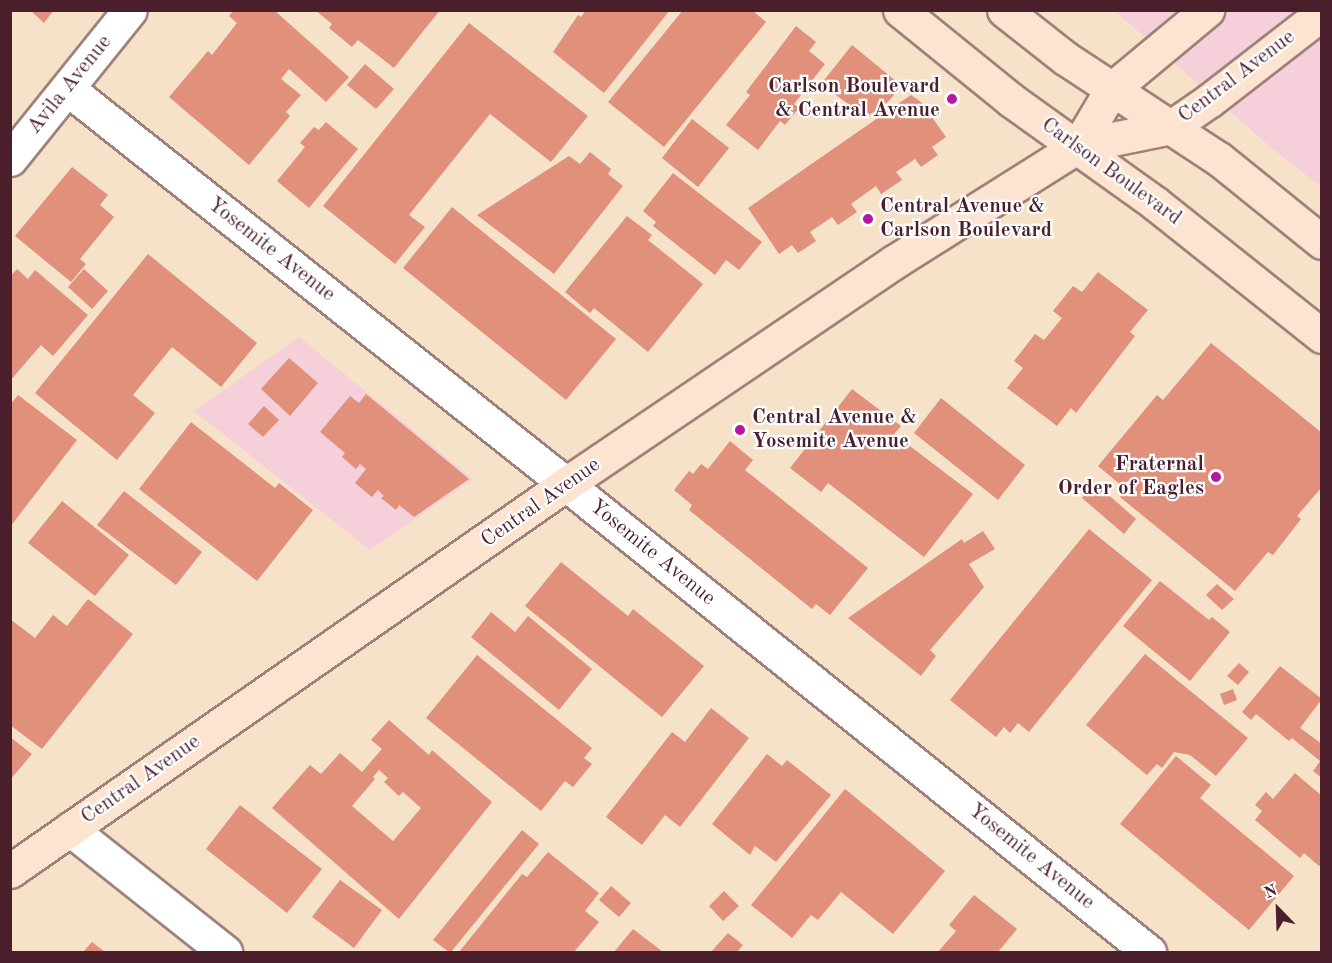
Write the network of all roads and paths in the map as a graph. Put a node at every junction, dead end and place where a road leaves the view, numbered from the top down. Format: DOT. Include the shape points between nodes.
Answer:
graph roads {
  1 [pos="130,10"];
  2 [pos="900,10"];
  3 [pos="1004,10"];
  4 [pos="1207,10"];
  5 [pos="1322,13"];
  6 [pos="68,89"];
  7 [pos="1112,89"];
  8 [pos="1171,127"];
  9 [pos="1078,146"];
  10 [pos="10,159"];
  11 [pos="1322,242"];
  12 [pos="1322,336"];
  13 [pos="566,484"];
  14 [pos="70,830"];
  15 [pos="10,871"];
  16 [pos="225,952"];
  17 [pos="1149,952"];
  1 -- 6 [label="street, Avila Avenue"];
  2 -- 9 [label="main road, Carlson Boulevard" via="1011,99"];
  3 -- 7 [label="main road"];
  4 -- 7 [label="main road, Central Avenue"];
  5 -- 8 [label="main road, Central Avenue"];
  6 -- 10 [label="street, Avila Avenue"];
  6 -- 13 [label="street, Yosemite Avenue"];
  7 -- 8 [label="main road"];
  7 -- 9 [label="main road, Central Avenue"];
  8 -- 9 [label="main road, Central Avenue"];
  8 -- 11 [label="main road" via="1220,159"];
  9 -- 12 [label="main road, Carlson Boulevard"];
  9 -- 13 [label="main road, Central Avenue" via="894,262"];
  13 -- 14 [label="main road, Central Avenue"];
  13 -- 17 [label="street, Yosemite Avenue"];
  14 -- 15 [label="main road, Central Avenue"];
  14 -- 16 [label="street"];
}
